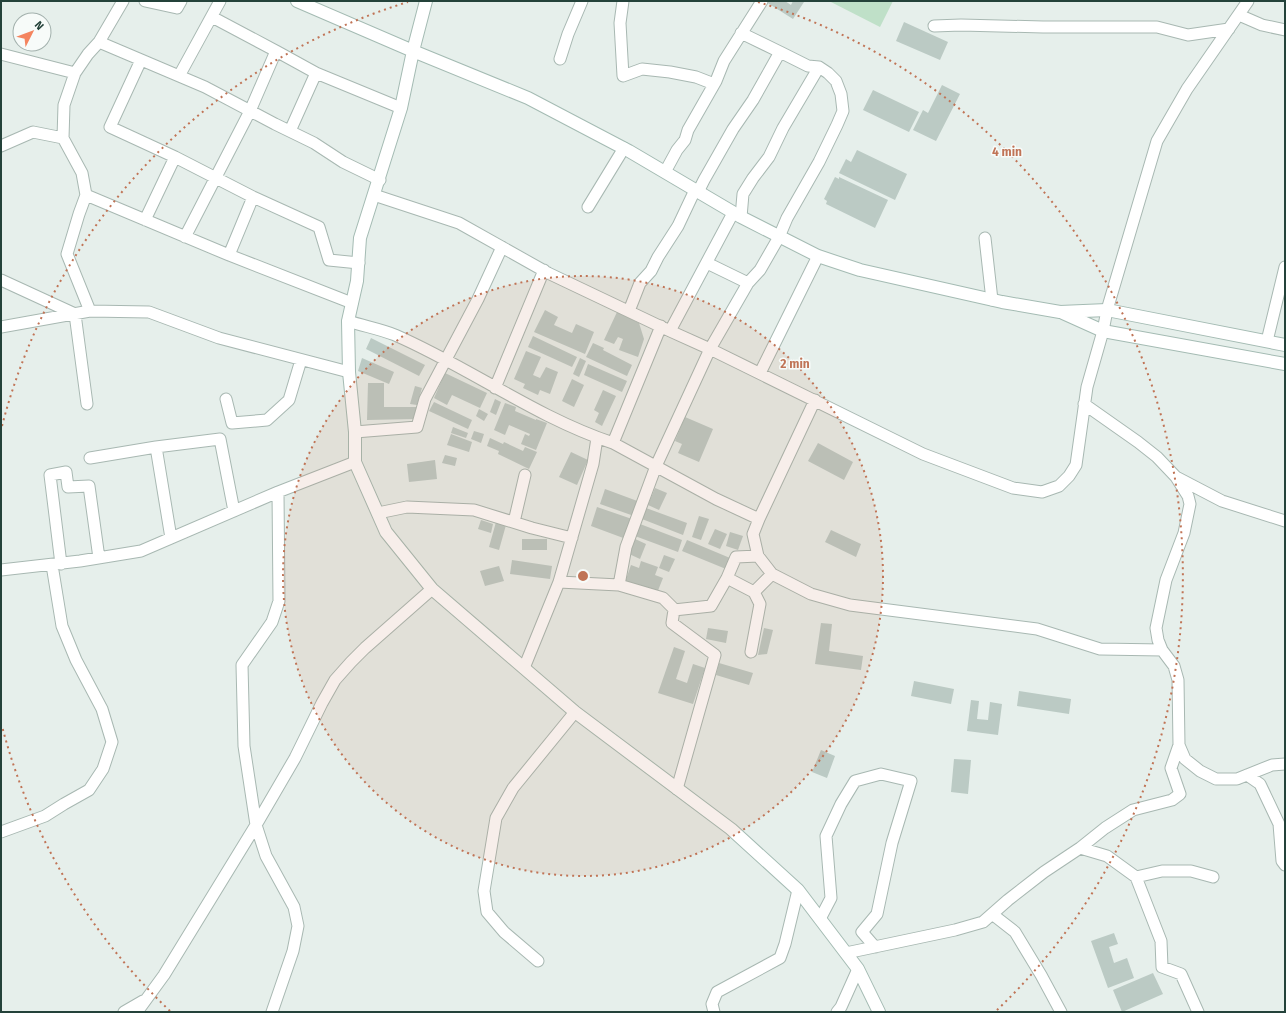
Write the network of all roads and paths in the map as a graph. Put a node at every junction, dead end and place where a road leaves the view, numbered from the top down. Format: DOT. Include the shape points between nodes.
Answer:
graph roads {
  1 [pos="122,1"];
  2 [pos="145,1"];
  3 [pos="180,1"];
  4 [pos="220,1"];
  5 [pos="297,1"];
  6 [pos="426,1"];
  7 [pos="582,1"];
  8 [pos="623,1"];
  9 [pos="762,1"];
  10 [pos="1248,1"];
  11 [pos="1239,15"];
  12 [pos="212,17"];
  13 [pos="934,26"];
  14 [pos="1229,29"];
  15 [pos="1285,30"];
  16 [pos="742,33"];
  17 [pos="99,42"];
  18 [pos="276,50"];
  19 [pos="413,51"];
  20 [pos="780,52"];
  21 [pos="1,54"];
  22 [pos="560,59"];
  23 [pos="141,60"];
  24 [pos="819,67"];
  25 [pos="75,73"];
  26 [pos="316,73"];
  27 [pos="179,76"];
  28 [pos="714,84"];
  29 [pos="401,108"];
  30 [pos="250,111"];
  31 [pos="290,131"];
  32 [pos="63,138"];
  33 [pos="1,146"];
  34 [pos="624,148"];
  35 [pos="175,157"];
  36 [pos="665,172"];
  37 [pos="216,178"];
  38 [pos="380,180"];
  39 [pos="697,191"];
  40 [pos="374,195"];
  41 [pos="86,196"];
  42 [pos="253,197"];
  43 [pos="588,207"];
  44 [pos="737,215"];
  45 [pos="144,220"];
  46 [pos="185,237"];
  47 [pos="779,237"];
  48 [pos="985,238"];
  49 [pos="502,247"];
  50 [pos="229,255"];
  51 [pos="818,256"];
  52 [pos="359,263"];
  53 [pos="707,263"];
  54 [pos="1285,266"];
  55 [pos="544,270"];
  56 [pos="1,280"];
  57 [pos="748,283"];
  58 [pos="992,300"];
  59 [pos="352,303"];
  60 [pos="1107,310"];
  61 [pos="90,311"];
  62 [pos="629,311"];
  63 [pos="1060,312"];
  64 [pos="75,314"];
  65 [pos="348,321"];
  66 [pos="1,327"];
  67 [pos="665,329"];
  68 [pos="1103,331"];
  69 [pos="1267,341"];
  70 [pos="1285,345"];
  71 [pos="710,349"];
  72 [pos="446,359"];
  73 [pos="301,360"];
  74 [pos="1285,364"];
  75 [pos="349,372"];
  76 [pos="760,374"];
  77 [pos="495,388"];
  78 [pos="226,399"];
  79 [pos="815,400"];
  80 [pos="87,404"];
  81 [pos="1084,404"];
  82 [pos="354,432"];
  83 [pos="597,438"];
  84 [pos="613,443"];
  85 [pos="156,447"];
  86 [pos="90,458"];
  87 [pos="355,462"];
  88 [pos="656,466"];
  89 [pos="525,475"];
  90 [pos="1176,477"];
  91 [pos="278,492"];
  92 [pos="234,510"];
  93 [pos="378,513"];
  94 [pos="758,519"];
  95 [pos="1285,521"];
  96 [pos="514,522"];
  97 [pos="171,538"];
  98 [pos="572,538"];
  99 [pos="758,556"];
  100 [pos="99,558"];
  101 [pos="57,564"];
  102 [pos="1,570"];
  103 [pos="772,574"];
  104 [pos="727,578"];
  105 [pos="559,582"];
  106 [pos="619,585"];
  107 [pos="432,589"];
  108 [pos="754,592"];
  109 [pos="675,610"];
  110 [pos="1162,650"];
  111 [pos="751,652"];
  112 [pos="524,668"];
  113 [pos="575,712"];
  114 [pos="1179,745"];
  115 [pos="1285,764"];
  116 [pos="1247,775"];
  117 [pos="677,789"];
  118 [pos="256,825"];
  119 [pos="1,832"];
  120 [pos="1080,848"];
  121 [pos="1285,865"];
  122 [pos="1136,877"];
  123 [pos="1213,877"];
  124 [pos="798,890"];
  125 [pos="992,914"];
  126 [pos="820,919"];
  127 [pos="875,947"];
  128 [pos="846,953"];
  129 [pos="538,961"];
  130 [pos="858,969"];
  131 [pos="145,1000"];
  132 [pos="124,1012"];
  133 [pos="137,1012"];
  134 [pos="272,1012"];
  135 [pos="714,1012"];
  136 [pos="837,1012"];
  137 [pos="879,1012"];
  138 [pos="1061,1012"];
  139 [pos="1198,1012"];
  1 -- 17 [label="street"];
  2 -- 3 [label="street" via="177,8"];
  4 -- 12 [label="street"];
  5 -- 19 [label="street"];
  6 -- 19 [label="street"];
  7 -- 22 [label="street"];
  8 -- 28 [label="street" via="620,23 623,76 642,69 696,77"];
  9 -- 16 [label="street"];
  10 -- 11 [label="street"];
  11 -- 14 [label="street"];
  11 -- 15 [label="street" via="1262,25"];
  12 -- 18 [label="street"];
  12 -- 27 [label="street"];
  13 -- 14 [label="street" via="1157,27 1188,35"];
  14 -- 60 [label="street" via="1187,89 1157,142"];
  16 -- 20 [label="street"];
  16 -- 28 [label="street" via="724,61"];
  17 -- 23 [label="street"];
  17 -- 25 [label="street"];
  18 -- 26 [label="street"];
  18 -- 30 [label="street"];
  19 -- 29 [label="street"];
  19 -- 34 [label="street" via="528,98"];
  20 -- 24 [label="street" via="808,66"];
  20 -- 39 [label="street"];
  21 -- 25 [label="street"];
  23 -- 27 [label="street"];
  23 -- 35 [label="street" via="110,127"];
  24 -- 44 [label="street" via="769,157 743,194"];
  24 -- 47 [label="street" via="836,81 842,94 843,111"];
  25 -- 32 [label="street" via="64,105"];
  26 -- 29 [label="street"];
  26 -- 31 [label="street"];
  27 -- 30 [label="street"];
  28 -- 36 [label="street"];
  29 -- 38 [label="street"];
  30 -- 31 [label="street"];
  30 -- 37 [label="street"];
  31 -- 38 [label="street" via="342,162"];
  32 -- 33 [label="street" via="33,132"];
  32 -- 41 [label="street" via="82,172"];
  34 -- 36 [label="street"];
  34 -- 43 [label="street"];
  35 -- 37 [label="street"];
  35 -- 45 [label="street"];
  36 -- 39 [label="street"];
  37 -- 42 [label="street"];
  37 -- 46 [label="street"];
  38 -- 40 [label="street"];
  39 -- 44 [label="street"];
  39 -- 62 [label="street" via="651,271 640,283"];
  40 -- 49 [label="street" via="459,223"];
  40 -- 52 [label="street" via="360,238"];
  41 -- 45 [label="street"];
  41 -- 61 [label="street" via="67,254"];
  42 -- 50 [label="street"];
  42 -- 52 [label="street" via="319,227 329,260"];
  44 -- 47 [label="street"];
  44 -- 53 [label="street"];
  45 -- 46 [label="street"];
  46 -- 50 [label="street"];
  47 -- 51 [label="street"];
  47 -- 57 [label="street" via="760,270"];
  48 -- 58 [label="street"];
  49 -- 55 [label="street"];
  49 -- 72 [label="street"];
  50 -- 59 [label="street"];
  51 -- 58 [label="street" via="860,270"];
  51 -- 76 [label="street"];
  52 -- 59 [label="street"];
  53 -- 57 [label="street"];
  53 -- 67 [label="street"];
  54 -- 69 [label="street"];
  55 -- 62 [label="street"];
  55 -- 77 [label="street"];
  56 -- 64 [label="street"];
  57 -- 71 [label="street"];
  58 -- 63 [label="street"];
  59 -- 65 [label="street"];
  60 -- 63 [label="street"];
  60 -- 68 [label="street"];
  60 -- 69 [label="street"];
  61 -- 64 [label="street"];
  61 -- 73 [label="street" via="148,312 219,338"];
  62 -- 67 [label="street"];
  63 -- 68 [label="street"];
  64 -- 66 [label="street"];
  64 -- 80 [label="street"];
  65 -- 72 [label="street" via="393,334"];
  65 -- 75 [label="street"];
  67 -- 71 [label="street"];
  67 -- 84 [label="street"];
  68 -- 74 [label="street"];
  68 -- 81 [label="street"];
  69 -- 70 [label="street"];
  71 -- 76 [label="street"];
  71 -- 88 [label="street"];
  72 -- 77 [label="street"];
  72 -- 82 [label="street" via="425,399 418,427"];
  73 -- 75 [label="street"];
  73 -- 78 [label="street" via="289,400 267,420 232,423"];
  75 -- 82 [label="street"];
  76 -- 79 [label="street"];
  77 -- 83 [label="street" via="547,416"];
  79 -- 81 [label="street" via="923,454 1013,488 1042,492 1059,486 1076,465"];
  79 -- 94 [label="street"];
  81 -- 90 [label="street" via="1158,457"];
  82 -- 87 [label="street"];
  83 -- 84 [label="street"];
  83 -- 98 [label="street" via="593,464"];
  84 -- 88 [label="street"];
  85 -- 86 [label="street"];
  85 -- 92 [label="street" via="220,439"];
  85 -- 97 [label="street"];
  87 -- 91 [label="street"];
  87 -- 93 [label="street"];
  88 -- 94 [label="street"];
  88 -- 106 [label="street" via="626,547"];
  89 -- 96 [label="street"];
  90 -- 95 [label="street" via="1222,501"];
  90 -- 110 [label="street" via="1190,504 1184,533 1166,580 1156,628"];
  91 -- 92 [label="street"];
  91 -- 118 [label="street" via="279,601 272,622 242,664 244,746"];
  92 -- 97 [label="street"];
  93 -- 96 [label="street" via="407,507 474,510"];
  93 -- 107 [label="street" via="386,532"];
  94 -- 99 [label="street" via="753,534"];
  96 -- 98 [label="street"];
  97 -- 100 [label="street" via="141,551"];
  98 -- 105 [label="street"];
  99 -- 103 [label="street"];
  99 -- 104 [label="street" via="736,557"];
  100 -- 101 [label="street"];
  100 -- 101 [label="street" via="89,486 68,488 66,472 50,475"];
  101 -- 102 [label="street"];
  101 -- 119 [label="street" via="62,626 76,660 102,709 112,742 103,769 89,790 45,816"];
  103 -- 108 [label="street"];
  103 -- 110 [label="street" via="811,594 850,605 1037,629 1100,648"];
  104 -- 108 [label="street"];
  104 -- 109 [label="street" via="711,606"];
  105 -- 106 [label="street"];
  105 -- 112 [label="street"];
  106 -- 109 [label="street" via="663,598"];
  107 -- 112 [label="street"];
  107 -- 118 [label="street" via="365,648 335,680 295,758"];
  108 -- 111 [label="street" via="760,604"];
  109 -- 117 [label="street" via="672,623 715,654"];
  110 -- 114 [label="street" via="1174,666 1178,680"];
  112 -- 113 [label="street"];
  113 -- 117 [label="street"];
  113 -- 129 [label="street" via="513,788 496,818 485,884 488,912 504,932"];
  114 -- 116 [label="street" via="1185,759 1216,779 1237,779"];
  114 -- 120 [label="street" via="1171,768 1180,794 1172,800 1133,810"];
  115 -- 116 [label="street" via="1272,765"];
  116 -- 121 [label="street" via="1260,784 1279,824 1282,861"];
  117 -- 124 [label="street" via="731,829"];
  118 -- 131 [label="street" via="164,975"];
  118 -- 134 [label="street" via="266,856 294,907 298,926 293,951"];
  120 -- 122 [label="street" via="1108,856"];
  120 -- 125 [label="street" via="1044,872"];
  122 -- 123 [label="street" via="1162,871 1191,871"];
  122 -- 139 [label="street" via="1162,940 1162,967 1181,974"];
  124 -- 126 [label="street"];
  124 -- 135 [label="street" via="780,958 717,992 712,1004"];
  125 -- 127 [label="street" via="983,922 955,930"];
  125 -- 138 [label="street" via="1015,932"];
  126 -- 127 [label="street" via="831,898 826,836 855,782 881,774 911,781 892,843 877,914 862,932"];
  126 -- 128 [label="street"];
  127 -- 128 [label="street"];
  128 -- 130 [label="street"];
  130 -- 136 [label="street"];
  130 -- 137 [label="street"];
  131 -- 132 [label="street"];
  131 -- 133 [label="street"];
}
